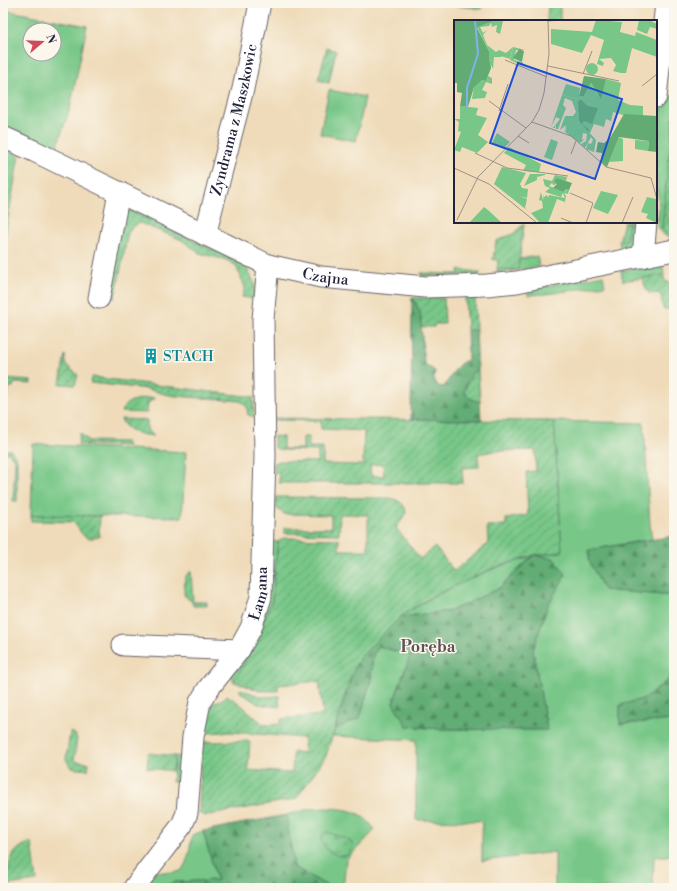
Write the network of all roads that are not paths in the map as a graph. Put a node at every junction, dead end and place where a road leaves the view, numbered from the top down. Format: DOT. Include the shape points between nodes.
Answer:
graph roads {
  1 [pos="260,3"];
  2 [pos="666,3"];
  3 [pos="657,88"];
  4 [pos="3,137"];
  5 [pos="119,192"];
  6 [pos="646,223"];
  7 [pos="205,235"];
  8 [pos="674,250"];
  9 [pos="643,257"];
  10 [pos="268,265"];
  11 [pos="99,298"];
  12 [pos="123,645"];
  13 [pos="239,650"];
  14 [pos="134,888"];
  1 -- 7 [label="street, Zyndrama z Maszkowic" via="243,90"];
  2 -- 3 [label="street"];
  4 -- 5 [label="street, Czajna"];
  5 -- 7 [label="street, Czajna"];
  5 -- 11 [label="street"];
  6 -- 9 [label="street"];
  7 -- 10 [label="street, Czajna"];
  8 -- 9 [label="street, Czajna"];
  9 -- 10 [label="street, Czajna" via="517,282 457,287 379,284 321,277"];
  10 -- 13 [label="street, Łamana" via="262,319 265,456 261,597 251,628"];
  12 -- 13 [label="street"];
  13 -- 14 [label="street, Łamana" via="200,702 193,737 187,813 182,826"];
}
